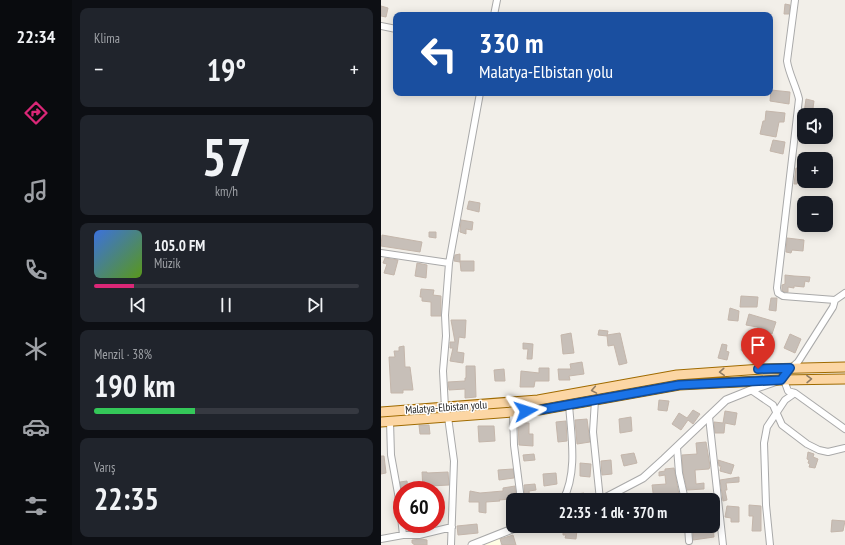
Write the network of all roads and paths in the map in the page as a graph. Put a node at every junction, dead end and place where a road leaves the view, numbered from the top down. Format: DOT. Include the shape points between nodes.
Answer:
graph roads {
  1 [pos="497,0"];
  2 [pos="795,0"];
  3 [pos="495,12"];
  4 [pos="381,26"];
  5 [pos="393,28"];
  6 [pos="479,96"];
  7 [pos="381,254"];
  8 [pos="449,263"];
  9 [pos="845,292"];
  10 [pos="835,300"];
  11 [pos="845,367"];
  12 [pos="790,368"];
  13 [pos="845,379"];
  14 [pos="782,380"];
  15 [pos="751,390"];
  16 [pos="795,393"];
  17 [pos="595,400"];
  18 [pos="569,404"];
  19 [pos="445,408"];
  20 [pos="381,412"];
  21 [pos="513,412"];
  22 [pos="777,413"];
  23 [pos="448,417"];
  24 [pos="709,417"];
  25 [pos="386,422"];
  26 [pos="845,430"];
  27 [pos="677,448"];
  28 [pos="845,448"];
  29 [pos="520,493"];
  30 [pos="567,493"];
  31 [pos="600,493"];
  32 [pos="614,493"];
  33 [pos="683,493"];
  34 [pos="452,527"];
  35 [pos="506,532"];
  36 [pos="688,533"];
  37 [pos="403,535"];
  38 [pos="381,539"];
  39 [pos="689,542"];
  40 [pos="451,545"];
  41 [pos="472,545"];
  42 [pos="723,545"];
  43 [pos="770,545"];
  1 -- 3 [label="street"];
  2 -- 10 [label="street" via="787,62 799,99 777,288 778,293 783,296"];
  4 -- 5 [label="street"];
  6 -- 8 [label="street"];
  7 -- 8 [label="street"];
  8 -- 19 [label="street" via="443,371"];
  9 -- 10 [label="street"];
  10 -- 12 [label="street" via="798,362"];
  11 -- 12 [label="main road, Malatya-Elbistan yolu"];
  12 -- 14 [label="street"];
  12 -- 19 [label="main road, Malatya-Elbistan yolu, one-way" via="677,376 538,400"];
  14 -- 13 [label="main road, Malatya-Elbistan yolu, one-way"];
  14 -- 15 [label="street"];
  14 -- 16 [label="street" via="788,390"];
  14 -- 17 [label="main road, Malatya-Elbistan yolu" via="679,385"];
  15 -- 22 [label="street" via="773,405"];
  15 -- 24 [label="street" via="726,400"];
  16 -- 22 [label="street" via="785,400"];
  16 -- 26 [label="street"];
  17 -- 18 [label="main road, Malatya-Elbistan yolu"];
  17 -- 31 [label="street" via="593,432"];
  18 -- 21 [label="main road, Malatya-Elbistan yolu"];
  18 -- 30 [label="street" via="572,464"];
  19 -- 20 [label="main road, Malatya-Elbistan yolu"];
  19 -- 23 [label="street"];
  21 -- 23 [label="main road, Malatya-Elbistan yolu"];
  21 -- 29 [label="street"];
  22 -- 28 [label="street" via="782,425 807,444 828,452"];
  22 -- 43 [label="street" via="767,427 764,443"];
  23 -- 25 [label="main road, Malatya-Elbistan yolu"];
  23 -- 34 [label="street" via="454,461"];
  24 -- 27 [label="street"];
  24 -- 42 [label="street"];
  25 -- 37 [label="street"];
  27 -- 32 [label="street" via="643,478"];
  27 -- 33 [label="street"];
  34 -- 37 [label="street" via="419,535"];
  34 -- 40 [label="street"];
  35 -- 41 [label="street"];
  36 -- 39 [label="street"];
  37 -- 38 [label="street"];
}
